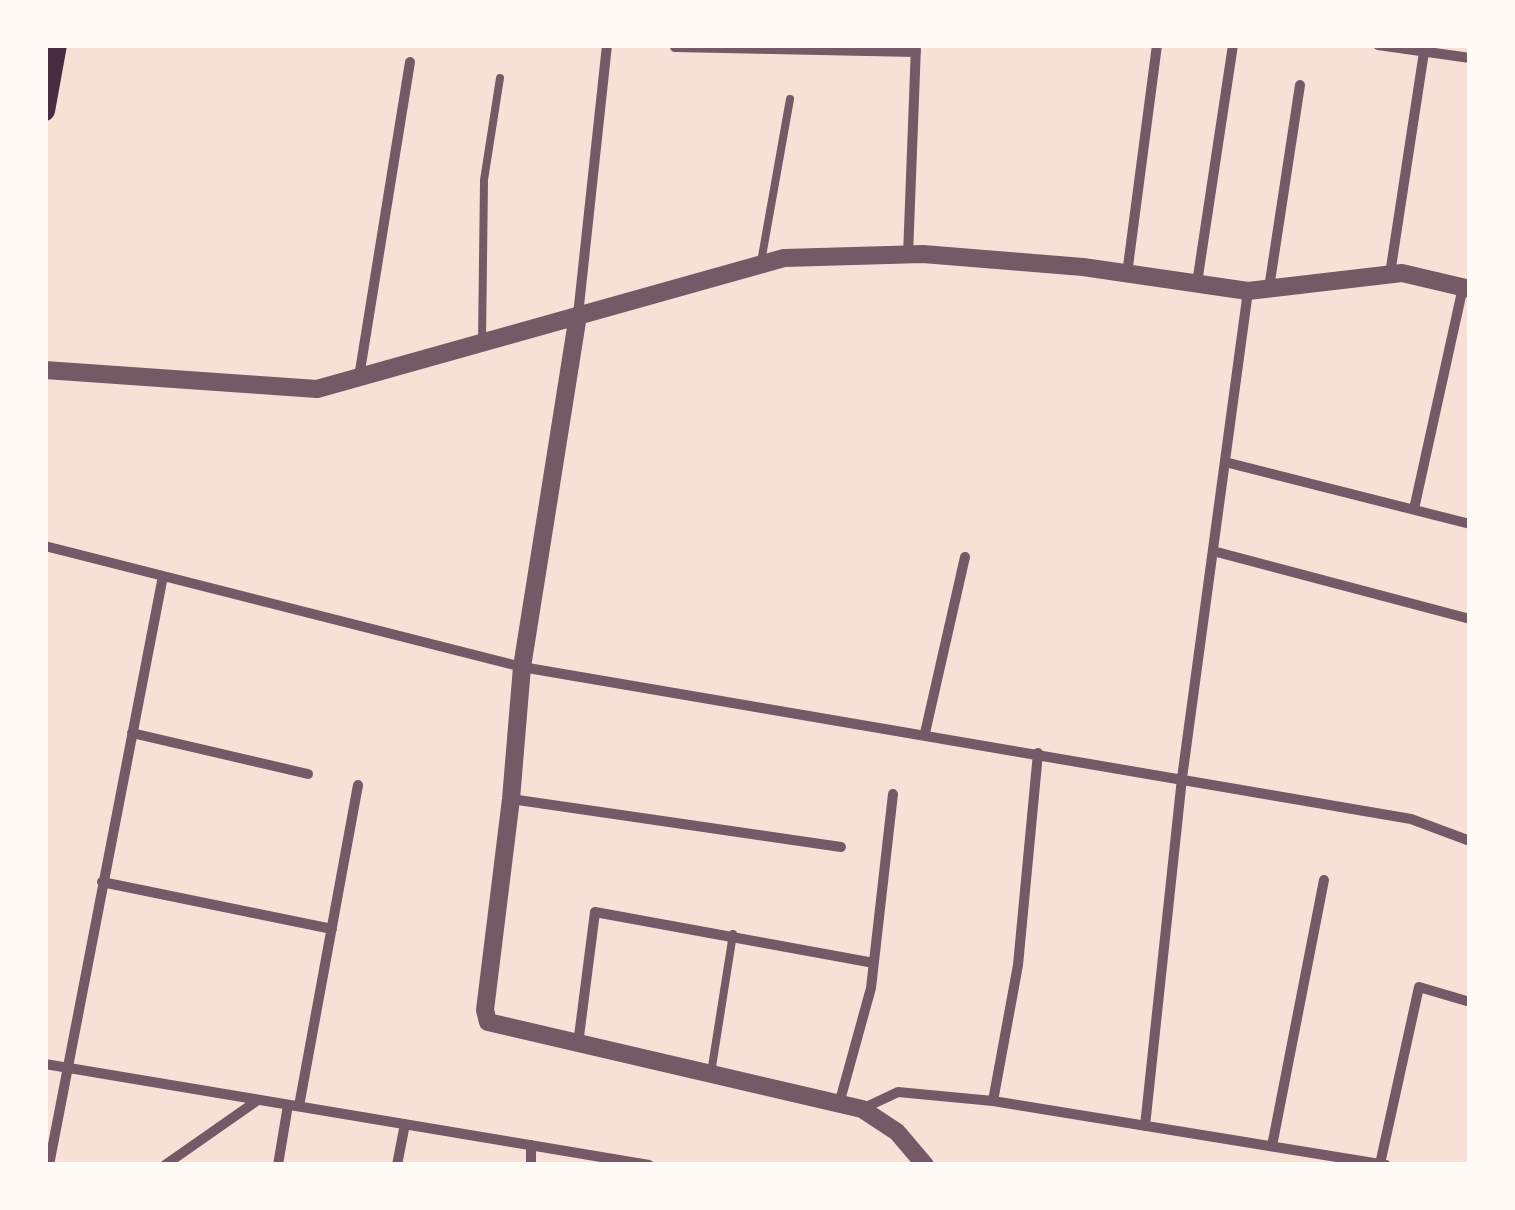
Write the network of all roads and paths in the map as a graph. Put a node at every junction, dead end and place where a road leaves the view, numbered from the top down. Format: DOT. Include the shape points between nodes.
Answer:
graph roads {
  1 [pos="57,45"];
  2 [pos="607,45"];
  3 [pos="1157,45"];
  4 [pos="1233,45"];
  5 [pos="1378,45"];
  6 [pos="675,47"];
  7 [pos="916,48"];
  8 [pos="1424,52"];
  9 [pos="1470,58"];
  10 [pos="410,62"];
  11 [pos="500,78"];
  12 [pos="1300,85"];
  13 [pos="47,89"];
  14 [pos="790,99"];
  15 [pos="45,111"];
  16 [pos="908,255"];
  17 [pos="760,265"];
  18 [pos="1126,274"];
  19 [pos="1390,274"];
  20 [pos="1197,284"];
  21 [pos="1269,288"];
  22 [pos="1466,288"];
  23 [pos="1248,291"];
  24 [pos="578,314"];
  25 [pos="482,342"];
  26 [pos="45,370"];
  27 [pos="360,377"];
  28 [pos="1225,462"];
  29 [pos="1414,509"];
  30 [pos="1470,524"];
  31 [pos="45,546"];
  32 [pos="1213,552"];
  33 [pos="964,557"];
  34 [pos="162,576"];
  35 [pos="1470,620"];
  36 [pos="522,667"];
  37 [pos="132,733"];
  38 [pos="925,733"];
  39 [pos="1038,754"];
  40 [pos="308,774"];
  41 [pos="1182,778"];
  42 [pos="358,785"];
  43 [pos="893,794"];
  44 [pos="511,799"];
  45 [pos="1470,841"];
  46 [pos="840,847"];
  47 [pos="1324,880"];
  48 [pos="102,882"];
  49 [pos="332,929"];
  50 [pos="732,934"];
  51 [pos="874,963"];
  52 [pos="1470,1002"];
  53 [pos="578,1045"];
  54 [pos="45,1064"];
  55 [pos="66,1067"];
  56 [pos="710,1075"];
  57 [pos="258,1100"];
  58 [pos="993,1101"];
  59 [pos="839,1104"];
  60 [pos="294,1106"];
  61 [pos="862,1109"];
  62 [pos="405,1124"];
  63 [pos="1145,1126"];
  64 [pos="531,1145"];
  65 [pos="1272,1146"];
  66 [pos="1383,1164"];
  67 [pos="49,1165"];
  68 [pos="165,1165"];
  69 [pos="278,1165"];
  70 [pos="397,1165"];
  71 [pos="531,1165"];
  72 [pos="649,1165"];
  73 [pos="925,1165"];
  1 -- 13 [label="main road"];
  2 -- 24 [label="street"];
  3 -- 18 [label="street"];
  4 -- 20 [label="street"];
  5 -- 8 [label="street"];
  6 -- 7 [label="street"];
  7 -- 16 [label="street"];
  8 -- 9 [label="street"];
  8 -- 19 [label="street"];
  10 -- 27 [label="street"];
  11 -- 25 [label="lane" via="484,180"];
  12 -- 21 [label="street"];
  13 -- 15 [label="main road"];
  14 -- 17 [label="lane"];
  16 -- 17 [label="street" via="784,258"];
  16 -- 18 [label="street"];
  17 -- 24 [label="street"];
  18 -- 20 [label="street"];
  19 -- 21 [label="street"];
  19 -- 22 [label="street"];
  20 -- 23 [label="street"];
  21 -- 23 [label="street"];
  22 -- 29 [label="street"];
  23 -- 28 [label="street"];
  24 -- 25 [label="street"];
  24 -- 36 [label="street"];
  25 -- 27 [label="street"];
  26 -- 27 [label="street" via="318,389"];
  28 -- 29 [label="street"];
  28 -- 32 [label="street"];
  29 -- 30 [label="street"];
  31 -- 34 [label="street"];
  32 -- 35 [label="street"];
  32 -- 41 [label="street"];
  33 -- 38 [label="street"];
  34 -- 36 [label="street"];
  34 -- 37 [label="street"];
  36 -- 38 [label="street"];
  36 -- 44 [label="street"];
  37 -- 40 [label="street"];
  37 -- 48 [label="street"];
  38 -- 39 [label="street"];
  39 -- 41 [label="street"];
  39 -- 58 [label="street" via="1018,964"];
  41 -- 45 [label="street" via="1411,819"];
  41 -- 63 [label="street"];
  42 -- 49 [label="street"];
  43 -- 51 [label="street"];
  44 -- 46 [label="street"];
  44 -- 53 [label="street" via="488,1022"];
  47 -- 65 [label="street"];
  48 -- 49 [label="street"];
  48 -- 55 [label="street"];
  49 -- 60 [label="street"];
  50 -- 51 [label="street"];
  50 -- 53 [label="street" via="596,912"];
  50 -- 56 [label="lane"];
  51 -- 59 [label="street"];
  52 -- 66 [label="street" via="1419,987"];
  53 -- 56 [label="street"];
  54 -- 55 [label="street"];
  55 -- 57 [label="street"];
  55 -- 67 [label="street"];
  56 -- 59 [label="street"];
  57 -- 60 [label="street"];
  57 -- 68 [label="street"];
  58 -- 61 [label="street" via="898,1092"];
  58 -- 63 [label="street"];
  59 -- 61 [label="street"];
  60 -- 62 [label="street"];
  60 -- 69 [label="street"];
  61 -- 73 [label="street" via="897,1132"];
  62 -- 64 [label="street"];
  62 -- 70 [label="street"];
  63 -- 65 [label="street"];
  64 -- 71 [label="street"];
  64 -- 72 [label="street"];
  65 -- 66 [label="street"];
}
